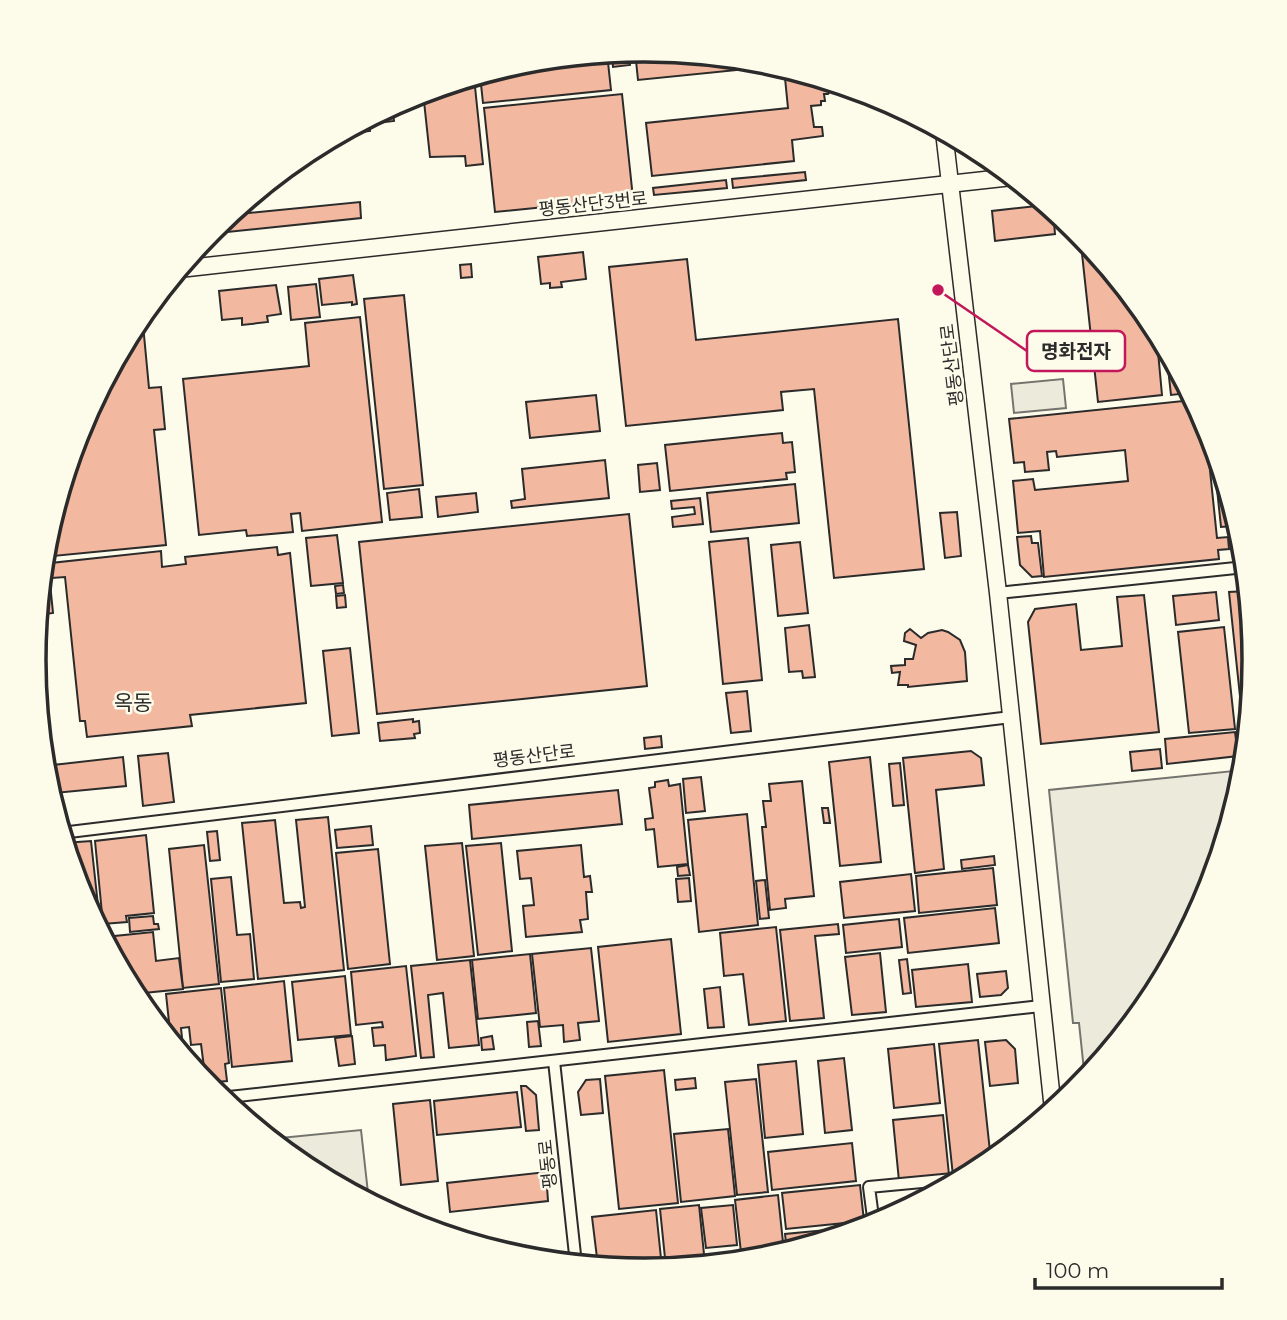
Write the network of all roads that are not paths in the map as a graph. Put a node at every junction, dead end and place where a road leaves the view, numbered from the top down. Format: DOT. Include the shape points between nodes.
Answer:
graph roads {
  1 [pos="945,143"];
  2 [pos="998,179"];
  3 [pos="950,184"];
  4 [pos="193,267"];
  5 [pos="1234,568"];
  6 [pos="998,593"];
  7 [pos="1011,717"];
  8 [pos="71,832"];
  9 [pos="1041,1006"];
  10 [pos="554,1061"];
  11 [pos="235,1096"];
  12 [pos="1051,1097"];
  13 [pos="937,1181"];
  14 [pos="872,1212"];
  15 [pos="575,1254"];
  1 -- 3 [label="street, 평동산단로"];
  2 -- 3 [label="street, 평동산단3번로"];
  3 -- 4 [label="street, 평동산단3번로"];
  3 -- 6 [label="street, 평동산단로"];
  5 -- 6 [label="street"];
  6 -- 7 [label="street, 평동산단로"];
  7 -- 8 [label="street, 평동산단로"];
  7 -- 9 [label="street, 평동산단로"];
  9 -- 10 [label="street"];
  9 -- 12 [label="street, 평동산단로"];
  10 -- 11 [label="street"];
  10 -- 15 [label="street, 평동로"];
  13 -- 14 [label="street" via="869,1187"];
}
